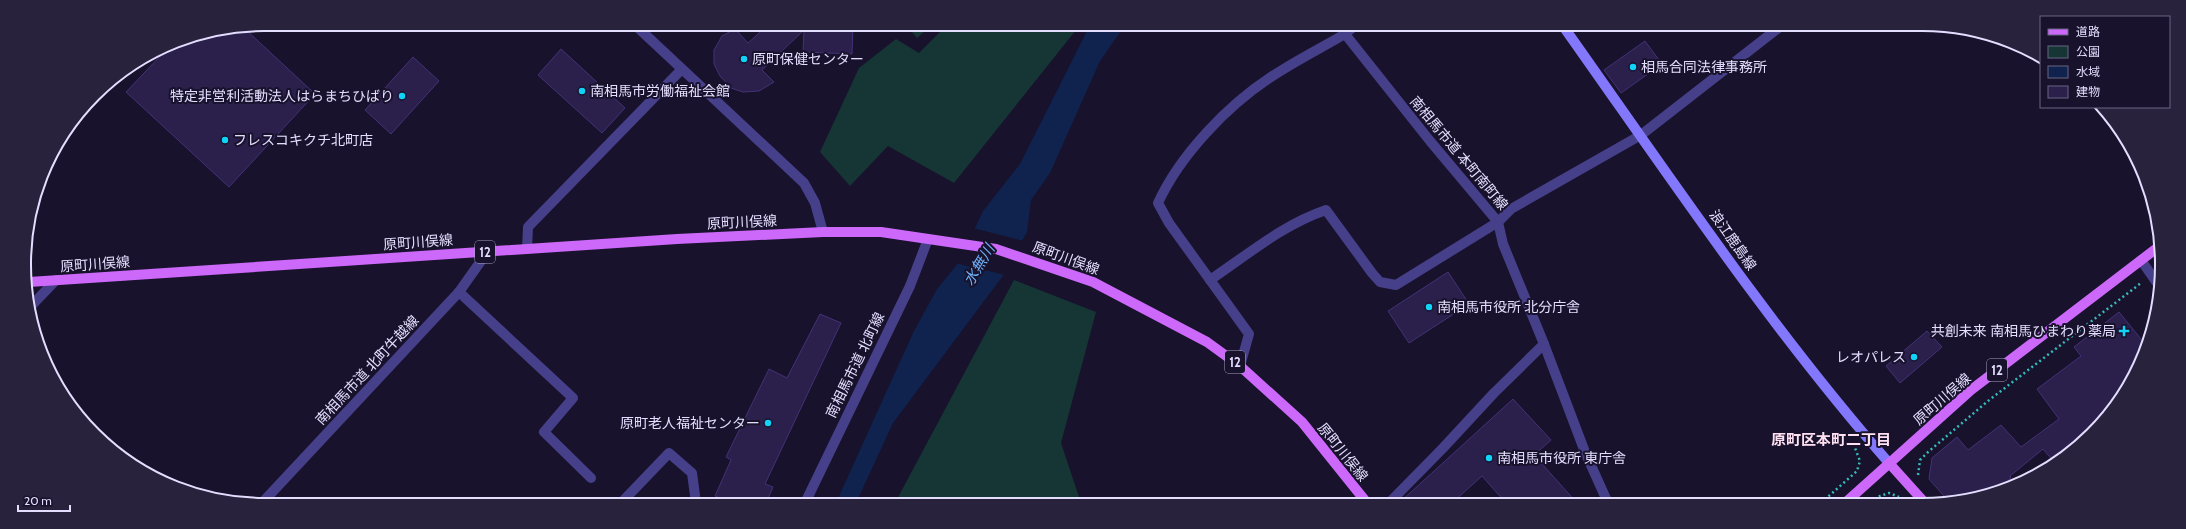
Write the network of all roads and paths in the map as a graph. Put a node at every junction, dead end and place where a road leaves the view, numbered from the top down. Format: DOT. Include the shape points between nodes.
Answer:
graph roads {
  1 [pos="641,31"];
  2 [pos="1349,31"];
  3 [pos="1567,31"];
  4 [pos="1775,31"];
  5 [pos="1346,34"];
  6 [pos="681,70"];
  7 [pos="1641,135"];
  8 [pos="1498,222"];
  9 [pos="824,232"];
  10 [pos="928,239"];
  11 [pos="527,249"];
  12 [pos="2155,250"];
  13 [pos="488,251"];
  14 [pos="2141,260"];
  15 [pos="2152,275"];
  16 [pos="56,280"];
  17 [pos="1210,280"];
  18 [pos="2155,280"];
  19 [pos="31,282"];
  20 [pos="459,292"];
  21 [pos="34,303"];
  22 [pos="1544,344"];
  23 [pos="1240,366"];
  24 [pos="1855,448"];
  25 [pos="1889,463"];
  26 [pos="591,478"];
  27 [pos="1919,479"];
  28 [pos="1900,497"];
  29 [pos="267,498"];
  30 [pos="626,498"];
  31 [pos="695,498"];
  32 [pos="806,498"];
  33 [pos="1363,498"];
  34 [pos="1394,498"];
  35 [pos="1606,498"];
  36 [pos="1827,498"];
  37 [pos="1851,498"];
  38 [pos="1877,498"];
  39 [pos="1920,498"];
  1 -- 6 [label="street"];
  2 -- 5 [label="street"];
  3 -- 7 [label="main road, 浪江鹿島線"];
  4 -- 7 [label="street"];
  5 -- 8 [label="street, 南相馬市道 本町南町線" via="1425,135"];
  5 -- 17 [label="street" via="1270,77 1223,115 1169,180 1158,203 1169,223"];
  6 -- 9 [label="street" via="804,183 815,203"];
  6 -- 11 [label="street" via="528,227"];
  7 -- 8 [label="street" via="1512,209"];
  7 -- 25 [label="main road, 浪江鹿島線" via="1780,330"];
  8 -- 17 [label="street" via="1396,285 1380,282 1326,210 1277,235"];
  8 -- 22 [label="street, 南相馬市道 本町南町線" via="1502,244"];
  9 -- 10 [label="main road, 原町川俣線 / 12" via="881,232"];
  9 -- 11 [label="main road, 原町川俣線 / 12"];
  10 -- 23 [label="main road, 原町川俣線 / 12" via="996,249 1066,271 1155,313 1207,342"];
  10 -- 32 [label="street, 南相馬市道 北町線" via="910,286"];
  11 -- 13 [label="main road, 原町川俣線 / 12"];
  12 -- 14 [label="main road, 原町川俣線 / 12"];
  13 -- 16 [label="main road, 原町川俣線 / 12"];
  13 -- 20 [label="street, 南相馬市道 北町牛越線"];
  14 -- 15 [label="street"];
  14 -- 25 [label="main road, 原町川俣線 / 12" via="1972,390"];
  15 -- 18 [label="street"];
  15 -- 27 [label="path" via="1988,401 1926,453 1920,460 1917,470"];
  16 -- 19 [label="main road, 原町川俣線 / 12"];
  16 -- 21 [label="street"];
  17 -- 23 [label="street" via="1249,334"];
  20 -- 26 [label="street" via="573,398 544,432"];
  20 -- 29 [label="street, 南相馬市道 北町牛越線"];
  22 -- 34 [label="street" via="1494,392"];
  22 -- 35 [label="street, 南相馬市道 本町南町線" via="1585,452"];
  23 -- 33 [label="main road, 原町川俣線 / 12" via="1302,422"];
  24 -- 36 [label="path" via="1860,461 1857,471"];
  25 -- 37 [label="main road, 原町川俣線 / 12"];
  25 -- 39 [label="main road"];
  28 -- 38 [label="path" via="1889,492"];
  30 -- 31 [label="street" via="669,454 692,474"];
}
